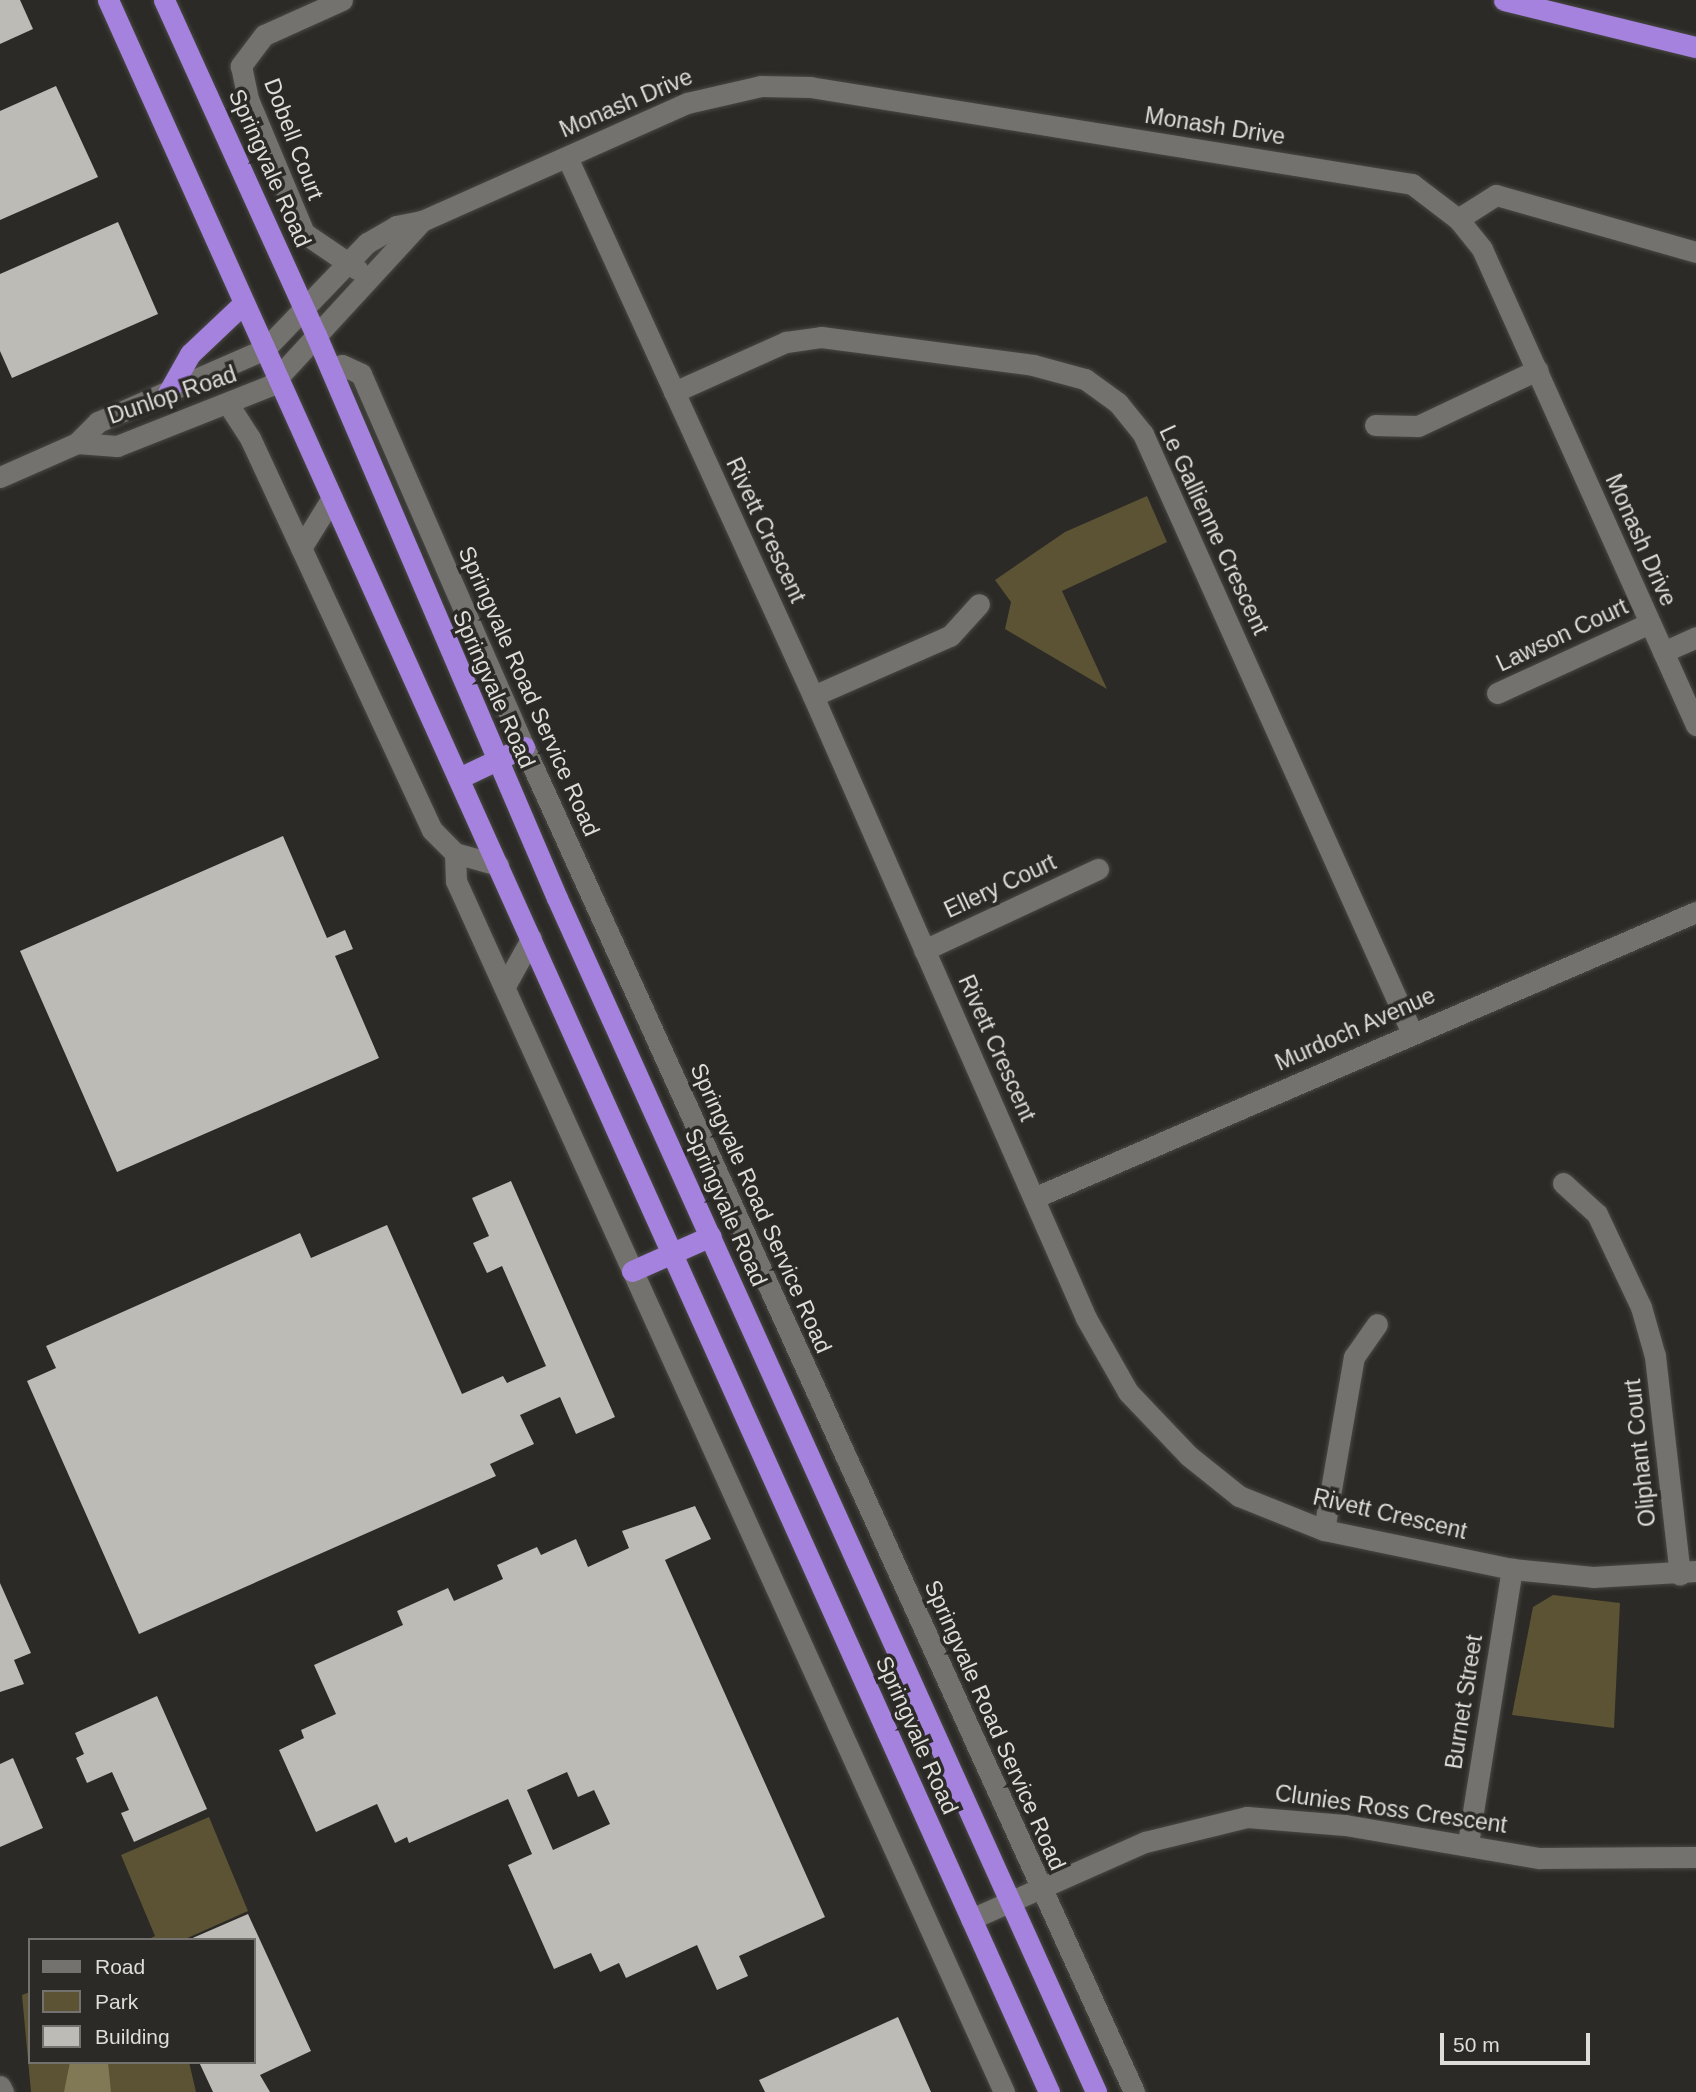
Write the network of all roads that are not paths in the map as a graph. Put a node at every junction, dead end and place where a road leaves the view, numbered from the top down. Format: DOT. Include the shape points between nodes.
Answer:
graph roads {
  1 [pos="108,0"];
  2 [pos="164,0"];
  3 [pos="342,0"];
  4 [pos="1504,0"];
  5 [pos="1696,47"];
  6 [pos="567,157"];
  7 [pos="1458,219"];
  8 [pos="422,222"];
  9 [pos="1696,252"];
  10 [pos="348,261"];
  11 [pos="367,278"];
  12 [pos="244,303"];
  13 [pos="305,309"];
  14 [pos="316,334"];
  15 [pos="265,349"];
  16 [pos="330,368"];
  17 [pos="1537,370"];
  18 [pos="278,378"];
  19 [pos="674,392"];
  20 [pos="168,393"];
  21 [pos="228,404"];
  22 [pos="1375,425"];
  23 [pos="78,443"];
  24 [pos="2,470"];
  25 [pos="332,498"];
  26 [pos="301,548"];
  27 [pos="979,604"];
  28 [pos="1650,623"];
  29 [pos="1696,637"];
  30 [pos="1663,652"];
  31 [pos="1497,693"];
  32 [pos="813,696"];
  33 [pos="1696,725"];
  34 [pos="524,747"];
  35 [pos="496,760"];
  36 [pos="459,778"];
  37 [pos="455,853"];
  38 [pos="498,865"];
  39 [pos="1098,869"];
  40 [pos="1696,912"];
  41 [pos="531,939"];
  42 [pos="924,950"];
  43 [pos="505,986"];
  44 [pos="1412,1032"];
  45 [pos="1563,1183"];
  46 [pos="1036,1197"];
  47 [pos="710,1236"];
  48 [pos="672,1254"];
  49 [pos="632,1271"];
  50 [pos="1377,1324"];
  51 [pos="812,1384"];
  52 [pos="783,1397"];
  53 [pos="1324,1530"];
  54 [pos="1512,1569"];
  55 [pos="1688,1573"];
  56 [pos="1468,1843"];
  57 [pos="1696,1857"];
  58 [pos="1040,1888"];
  59 [pos="1010,1901"];
  60 [pos="971,1919"];
  61 [pos="0,2086"];
  62 [pos="3,2092"];
  63 [pos="1004,2092"];
  64 [pos="1049,2092"];
  65 [pos="1096,2092"];
  66 [pos="1134,2092"];
  1 -- 12 [label="highway, Springvale Road"];
  2 -- 13 [label="highway, Springvale Road"];
  3 -- 10 [label="street, Dobell Court" via="264,35 241,66 248,99 304,233"];
  4 -- 5 [label="highway"];
  6 -- 7 [label="street, Monash Drive" via="687,103 723,92 787,85 1412,184"];
  6 -- 8 [label="street, Monash Drive"];
  6 -- 19 [label="street, Rivett Crescent"];
  7 -- 9 [label="street" via="1496,195"];
  7 -- 17 [label="street, Monash Drive" via="1482,249"];
  8 -- 10 [label="street, Monash Drive" via="379,235"];
  8 -- 11 [label="street, Monash Drive"];
  10 -- 11 [label="street, Dobell Court"];
  10 -- 13 [label="street, Monash Drive"];
  11 -- 14 [label="street, Monash Drive"];
  12 -- 15 [label="highway, Springvale Road"];
  12 -- 20 [label="highway" via="190,354"];
  13 -- 14 [label="highway, Springvale Road"];
  13 -- 15 [label="street, Monash Drive"];
  14 -- 16 [label="highway, Springvale Road"];
  14 -- 18 [label="street, Monash Drive"];
  15 -- 18 [label="highway, Springvale Road"];
  15 -- 20 [label="street, Dunlop Road"];
  16 -- 34 [label="street, Springvale Road Service Road" via="342,365 361,374"];
  16 -- 35 [label="highway, Springvale Road"];
  17 -- 22 [label="street" via="1418,426"];
  17 -- 28 [label="street, Monash Drive"];
  18 -- 21 [label="street, Dunlop Road"];
  18 -- 25 [label="highway, Springvale Road"];
  19 -- 32 [label="street, Rivett Crescent"];
  19 -- 44 [label="street, Le Gallienne Crescent" via="786,342 821,337 1033,365 1084,379 1118,403 1143,434"];
  20 -- 23 [label="street, Dunlop Road" via="98,422"];
  21 -- 23 [label="street, Dunlop Road" via="117,446"];
  21 -- 26 [label="street"];
  23 -- 24 [label="street, Dunlop Road"];
  25 -- 26 [label="street"];
  25 -- 36 [label="highway, Springvale Road"];
  26 -- 37 [label="street" via="432,830"];
  27 -- 32 [label="street" via="950,636"];
  28 -- 30 [label="street, Monash Drive"];
  28 -- 31 [label="street, Lawson Court"];
  29 -- 30 [label="street"];
  30 -- 33 [label="street, Monash Drive"];
  32 -- 42 [label="street, Rivett Crescent"];
  34 -- 35 [label="highway"];
  34 -- 51 [label="street, Springvale Road Service Road"];
  35 -- 36 [label="highway"];
  35 -- 47 [label="highway, Springvale Road"];
  36 -- 38 [label="highway, Springvale Road"];
  37 -- 38 [label="street"];
  37 -- 43 [label="street" via="456,880"];
  38 -- 41 [label="highway, Springvale Road"];
  39 -- 42 [label="street, Ellery Court"];
  40 -- 44 [label="street, Murdoch Avenue"];
  41 -- 43 [label="street"];
  41 -- 48 [label="highway, Springvale Road"];
  42 -- 46 [label="street, Rivett Crescent"];
  43 -- 49 [label="street"];
  44 -- 46 [label="street, Murdoch Avenue"];
  45 -- 55 [label="street, Oliphant Court" via="1597,1214 1642,1307 1655,1356"];
  46 -- 53 [label="street, Rivett Crescent" via="1086,1318 1128,1392 1189,1457 1239,1496"];
  47 -- 48 [label="highway"];
  47 -- 52 [label="highway, Springvale Road"];
  48 -- 49 [label="highway"];
  48 -- 60 [label="highway, Springvale Road"];
  49 -- 63 [label="street"];
  50 -- 53 [label="street" via="1353,1357"];
  51 -- 52 [label="street"];
  51 -- 58 [label="street, Springvale Road Service Road"];
  52 -- 59 [label="highway, Springvale Road"];
  53 -- 54 [label="street, Rivett Crescent"];
  54 -- 55 [label="street, Rivett Crescent" via="1593,1577"];
  54 -- 56 [label="street, Burnet Street"];
  56 -- 57 [label="street, Clunies Ross Crescent" via="1539,1858"];
  56 -- 58 [label="street, Clunies Ross Crescent" via="1247,1817 1145,1842"];
  58 -- 59 [label="street, Clunies Ross Crescent"];
  58 -- 66 [label="street, Springvale Road Service Road"];
  59 -- 60 [label="street, Clunies Ross Crescent"];
  59 -- 65 [label="highway, Springvale Road"];
  60 -- 64 [label="highway, Springvale Road"];
  61 -- 62 [label="street"];
}
